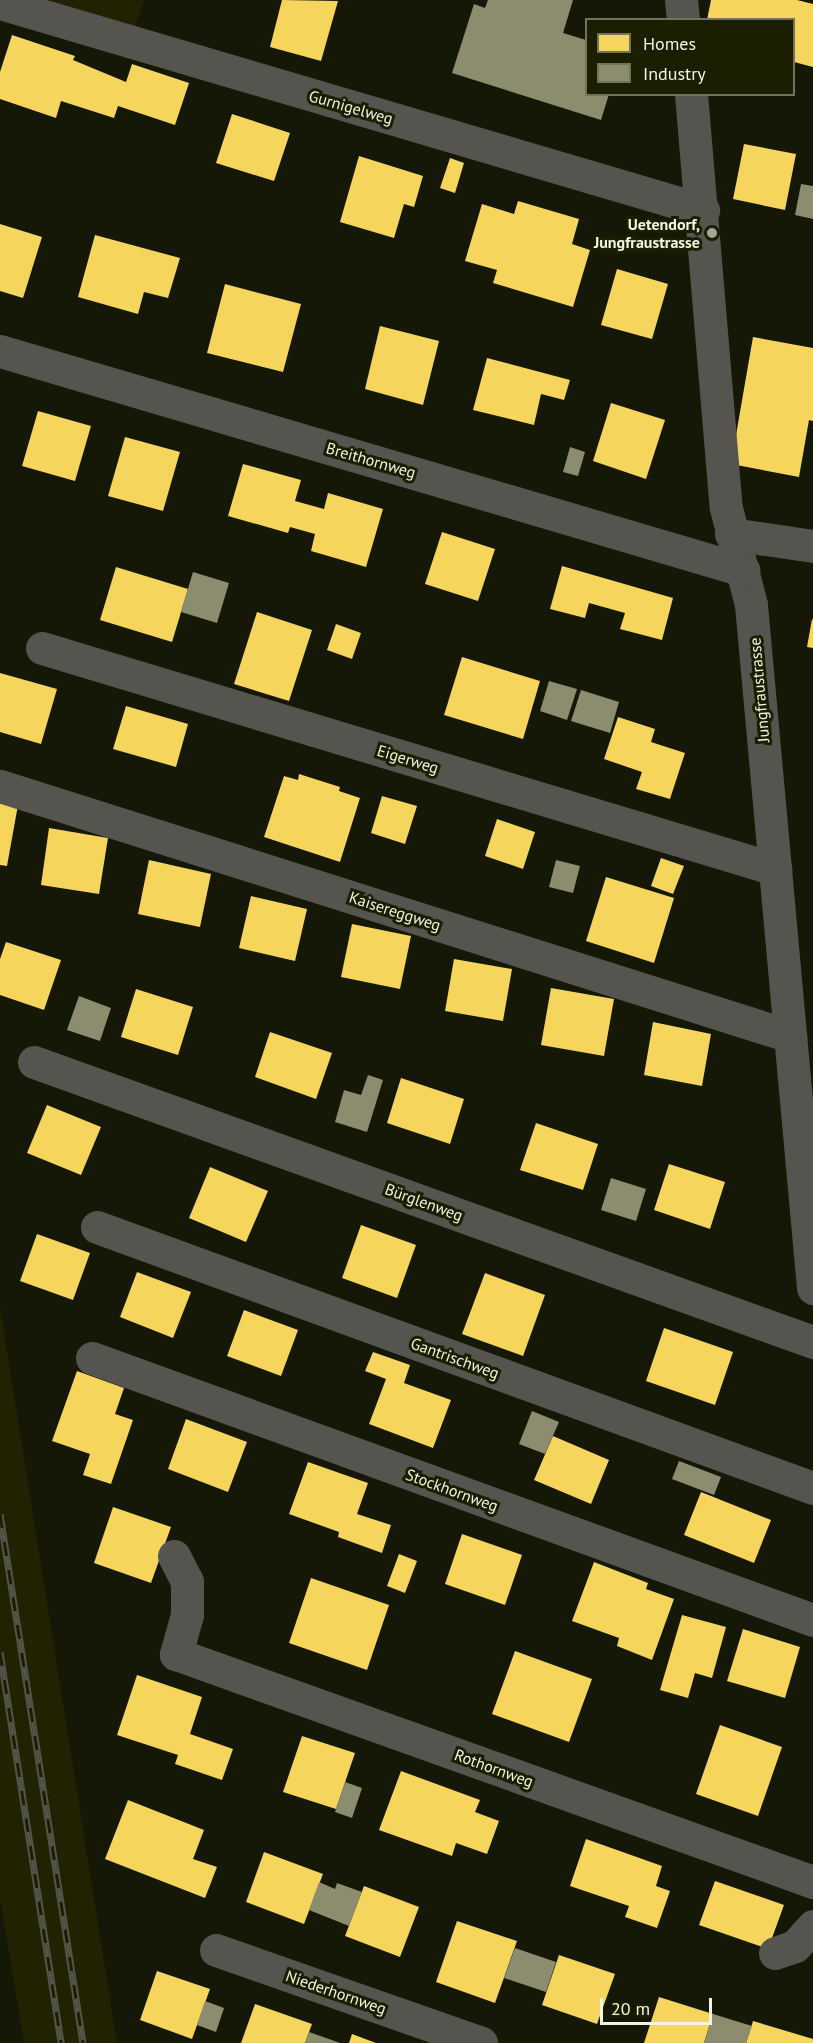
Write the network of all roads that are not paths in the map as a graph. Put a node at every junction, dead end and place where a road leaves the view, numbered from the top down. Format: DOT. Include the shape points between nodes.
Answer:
graph roads {
  1 [pos="681,0"];
  2 [pos="0,3"];
  3 [pos="683,18"];
  4 [pos="691,96"];
  5 [pos="703,210"];
  6 [pos="0,351"];
  7 [pos="731,534"];
  8 [pos="813,546"];
  9 [pos="743,570"];
  10 [pos="42,648"];
  11 [pos="0,786"];
  12 [pos="775,869"];
  13 [pos="797,1024"];
  14 [pos="34,1062"];
  15 [pos="97,1227"];
  16 [pos="813,1288"];
  17 [pos="813,1342"];
  18 [pos="92,1358"];
  19 [pos="813,1488"];
  20 [pos="174,1556"];
  21 [pos="813,1620"];
  22 [pos="813,1882"];
  23 [pos="813,1926"];
  24 [pos="216,1950"];
  25 [pos="774,1953"];
  26 [pos="464,2040"];
  1 -- 3 [label="street"];
  2 -- 5 [label="street, Gurnigelweg"];
  4 -- 5 [label="street, Jungfraustrasse"];
  5 -- 7 [label="street, Jungfraustrasse"];
  6 -- 9 [label="street, Breithornweg"];
  7 -- 8 [label="street"];
  7 -- 9 [label="street, Jungfraustrasse"];
  9 -- 12 [label="street, Jungfraustrasse" via="751,605"];
  10 -- 12 [label="street, Eigerweg"];
  11 -- 13 [label="street, Kaisereggweg"];
  12 -- 13 [label="street, Jungfraustrasse"];
  13 -- 16 [label="street, Jungfraustrasse"];
  14 -- 17 [label="street, Bürglenweg"];
  15 -- 19 [label="street, Gantrischweg"];
  18 -- 21 [label="street, Stockhornweg"];
  20 -- 22 [label="street, Rothornweg" via="187,1581 187,1615 176,1654"];
  23 -- 25 [label="street" via="795,1946"];
  24 -- 26 [label="street, Niederhornweg"];
}
